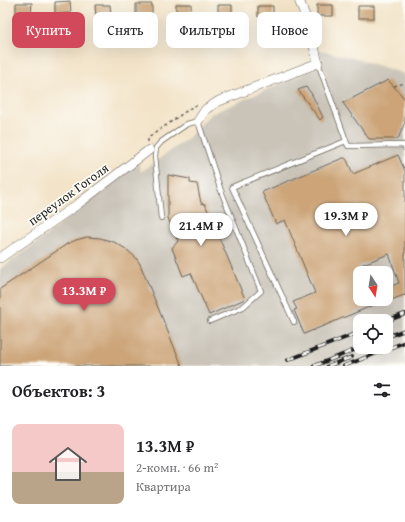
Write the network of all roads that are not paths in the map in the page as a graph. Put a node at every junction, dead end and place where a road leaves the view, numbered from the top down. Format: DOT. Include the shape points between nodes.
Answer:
graph roads {
  1 [pos="298,0"];
  2 [pos="318,63"];
  3 [pos="198,121"];
  4 [pos="346,141"];
  5 [pos="405,148"];
  6 [pos="149,150"];
  7 [pos="161,218"];
  8 [pos="0,258"];
  9 [pos="210,321"];
  10 [pos="294,322"];
  1 -- 2 [label="street" via="309,26"];
  2 -- 3 [label="street" via="219,100 206,109"];
  2 -- 4 [label="lane"];
  3 -- 7 [label="lane" via="187,124 156,148"];
  3 -- 9 [label="lane" via="220,188 261,291 243,307"];
  4 -- 5 [label="lane" via="348,146 404,145"];
  4 -- 10 [label="lane" via="232,187"];
  6 -- 8 [label="street, переулок Гоголя" via="78,204"];
}
